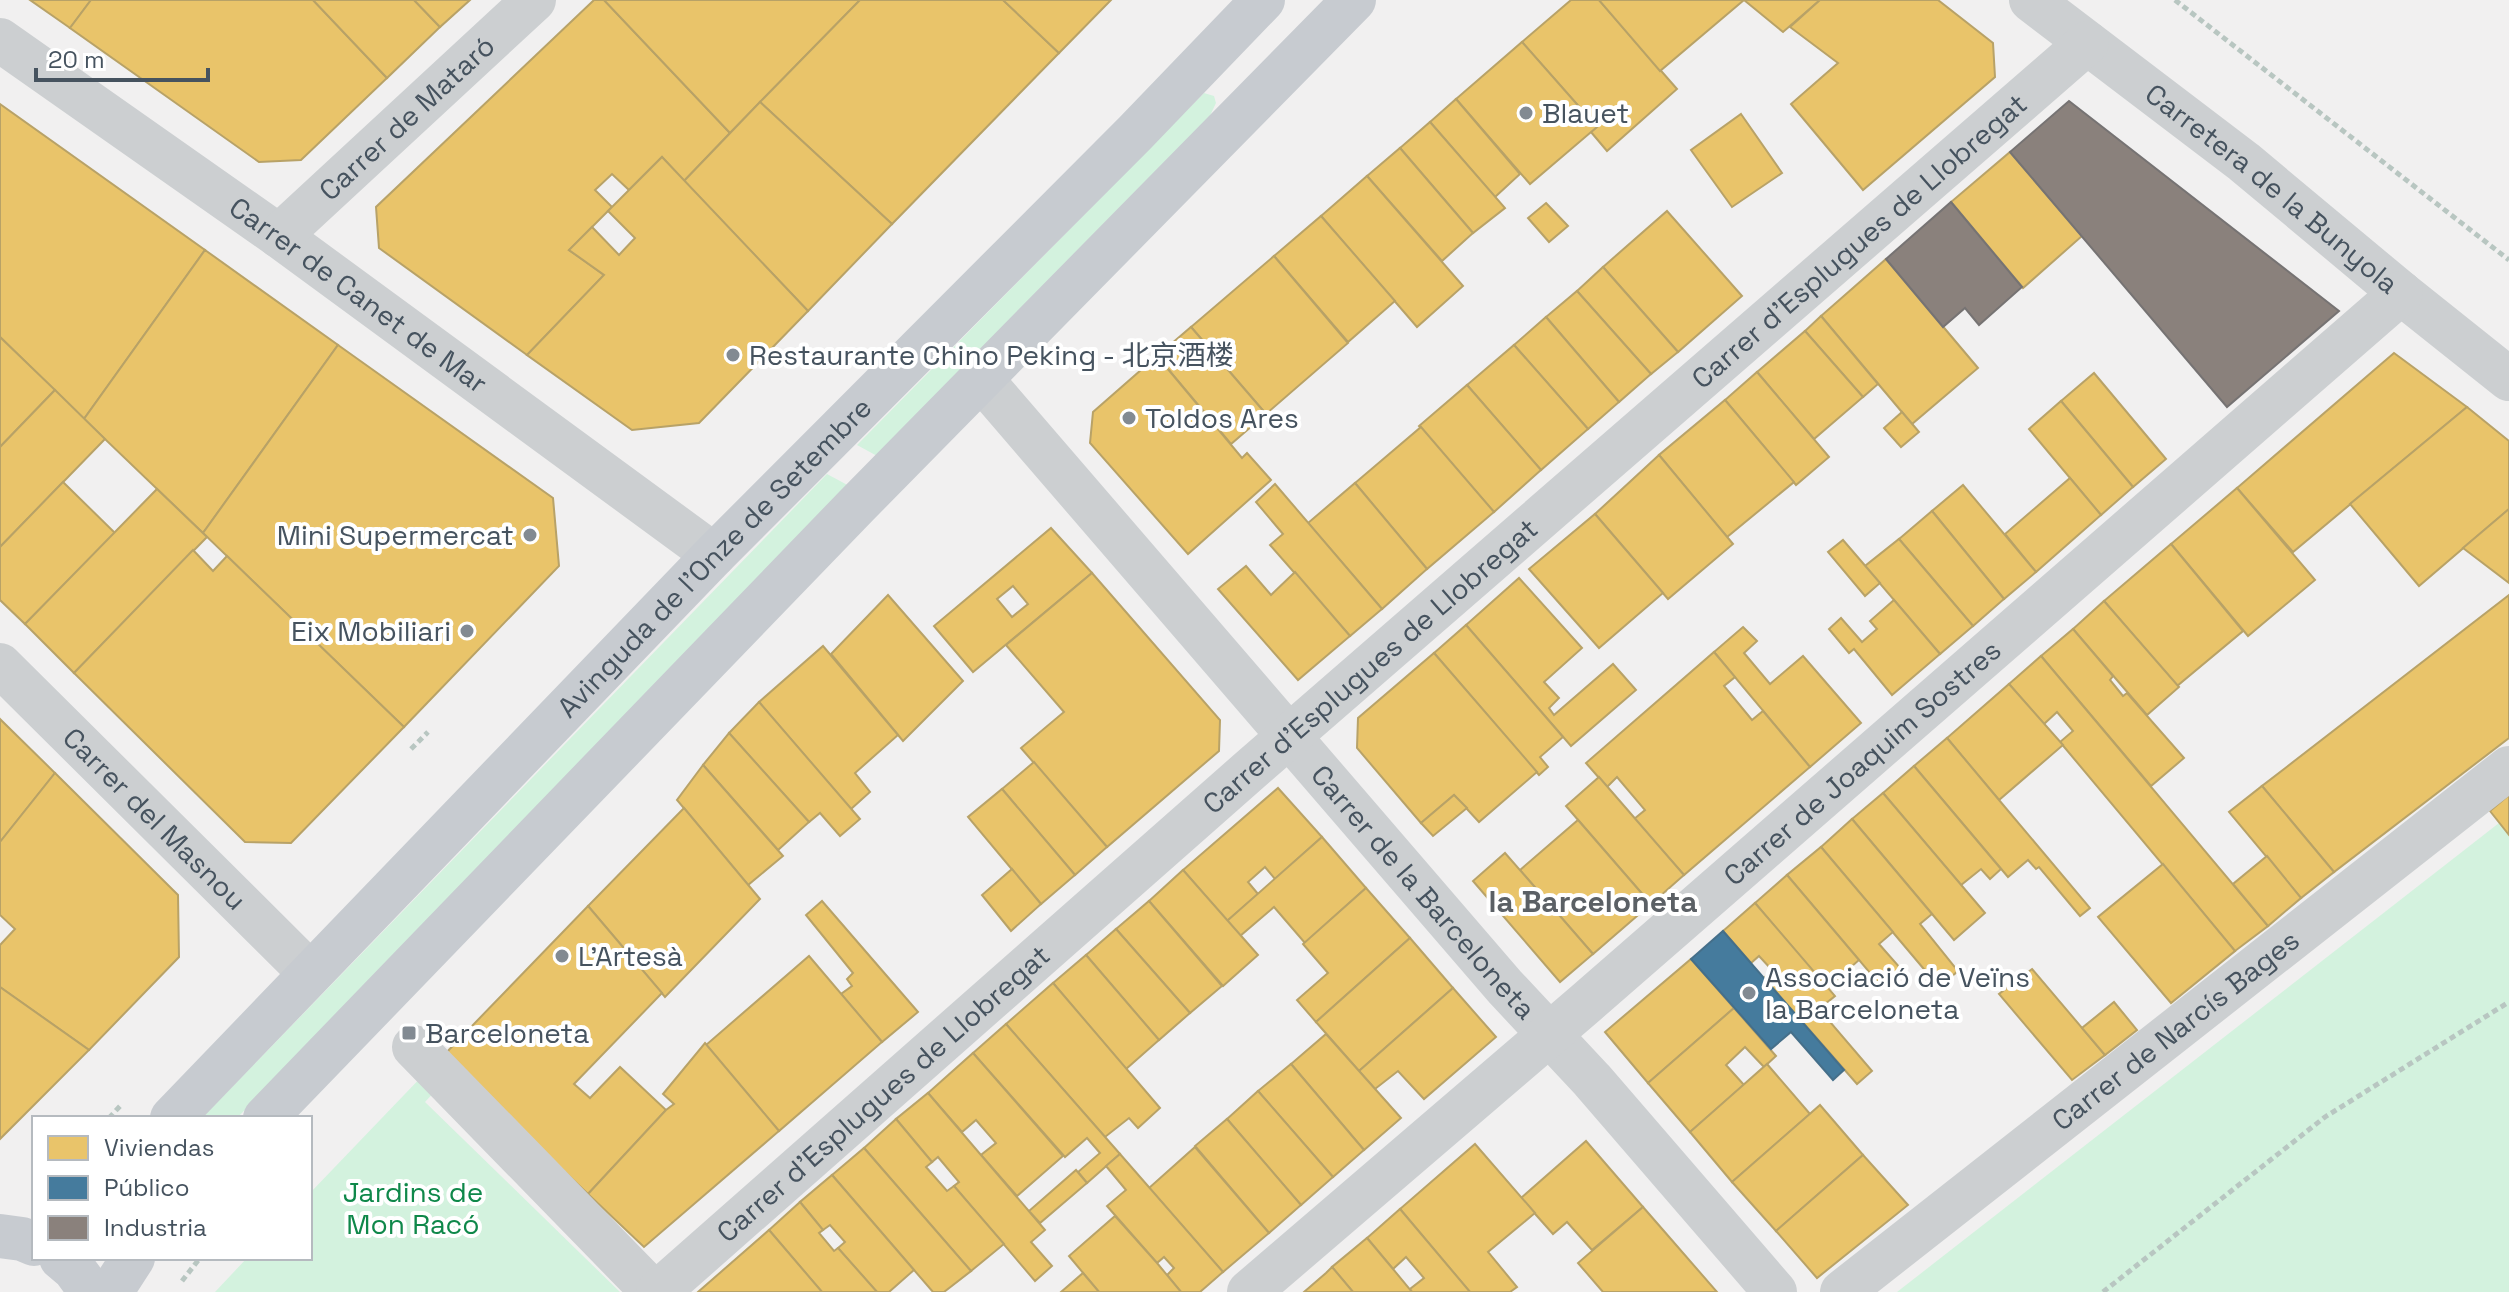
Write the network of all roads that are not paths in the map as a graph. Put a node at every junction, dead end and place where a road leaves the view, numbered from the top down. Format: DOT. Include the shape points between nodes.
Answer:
graph roads {
  1 [pos="534,0"];
  2 [pos="1263,0"];
  3 [pos="1354,0"];
  4 [pos="2031,0"];
  5 [pos="0,40"];
  6 [pos="2087,43"];
  7 [pos="279,236"];
  8 [pos="2401,293"];
  9 [pos="2509,379"];
  10 [pos="982,380"];
  11 [pos="714,555"];
  12 [pos="0,665"];
  13 [pos="1289,736"];
  14 [pos="2509,768"];
  15 [pos="310,973"];
  16 [pos="1549,1034"];
  17 [pos="414,1047"];
  18 [pos="174,1116"];
  19 [pos="267,1116"];
  20 [pos="63,1260"];
  21 [pos="132,1260"];
  22 [pos="91,1292"];
  23 [pos="111,1292"];
  24 [pos="655,1292"];
  25 [pos="1249,1292"];
  26 [pos="1775,1292"];
  27 [pos="1842,1292"];
  1 -- 7 [label="street, Carrer de Mataró"];
  2 -- 11 [label="main road, Avinguda de l'Onze de Setembre"];
  3 -- 10 [label="main road"];
  4 -- 6 [label="street, Carretera de la Bunyola"];
  5 -- 7 [label="street, Carrer de Canet de Mar"];
  6 -- 8 [label="street, Carretera de la Bunyola" via="2244,162"];
  6 -- 13 [label="street, Carrer d'Esplugues de Llobregat"];
  7 -- 11 [label="street, Carrer de Canet de Mar"];
  8 -- 9 [label="street, Carretera de la Bunyola"];
  8 -- 16 [label="street, Carrer de Joaquim Sostres"];
  10 -- 13 [label="street, Carrer de la Barceloneta"];
  10 -- 19 [label="main road"];
  11 -- 15 [label="main road, Avinguda de l'Onze de Setembre"];
  12 -- 15 [label="street, Carrer del Masnou"];
  13 -- 16 [label="street, Carrer de la Barceloneta"];
  13 -- 24 [label="street, Carrer d'Esplugues de Llobregat"];
  14 -- 27 [label="street, Carrer de Narcís Bages"];
  15 -- 18 [label="main road, Avinguda de l'Onze de Setembre"];
  16 -- 25 [label="street, Carrer de Joaquim Sostres"];
  16 -- 26 [label="street, Carrer de la Barceloneta"];
  17 -- 24 [label="street"];
  20 -- 22 [label="main road"];
  21 -- 23 [label="main road"];
}
